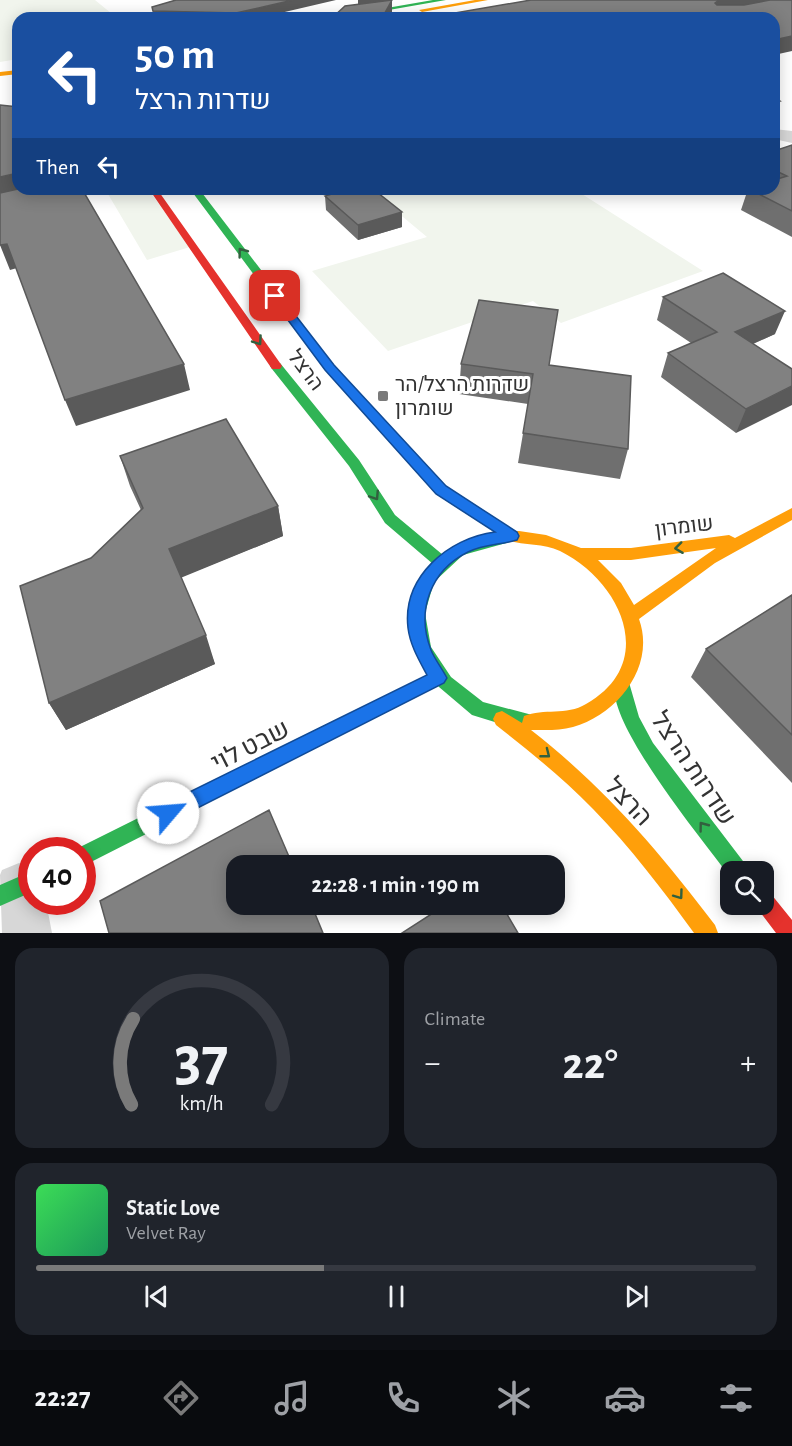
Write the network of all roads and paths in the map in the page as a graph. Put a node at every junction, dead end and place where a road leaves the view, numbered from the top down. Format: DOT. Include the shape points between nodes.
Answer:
graph roads {
  1 [pos="443,0"];
  2 [pos="485,0"];
  3 [pos="369,12"];
  4 [pos="412,12"];
  5 [pos="157,195"];
  6 [pos="199,195"];
  7 [pos="792,513"];
  8 [pos="512,536"];
  9 [pos="737,540"];
  10 [pos="581,554"];
  11 [pos="441,562"];
  12 [pos="633,614"];
  13 [pos="438,678"];
  14 [pos="622,685"];
  15 [pos="500,717"];
  16 [pos="96,848"];
  17 [pos="731,861"];
  18 [pos="774,914"];
  19 [pos="707,933"];
  20 [pos="789,933"];
  1 -- 3 [label="main road"];
  2 -- 4 [label="main road"];
  5 -- 11 [label="main road, הרצל, one-way" via="285,380 354,463 390,519"];
  8 -- 6 [label="main road, one-way" via="441,490 329,367"];
  7 -- 9 [label="main road"];
  8 -- 10 [label="main road" via="548,540"];
  8 -- 11 [label="main road" via="485,539"];
  9 -- 10 [label="main road, שומרון, one-way" via="631,554"];
  9 -- 12 [label="main road, שומרון" via="660,591"];
  10 -- 12 [label="main road" via="615,583"];
  11 -- 13 [label="main road" via="426,581 417,603 416,628 423,653"];
  12 -- 14 [label="main road" via="637,638 633,662"];
  13 -- 15 [label="main road" via="465,701"];
  13 -- 16 [label="main road, שבט לוי"];
  14 -- 15 [label="main road" via="600,706 570,719 535,723"];
  17 -- 14 [label="main road, שדרות הרצל, one-way" via="647,749 631,719"];
  15 -- 19 [label="main road, הרצל, one-way" via="557,762 611,814 665,876"];
  18 -- 20 [label="main road"];
}
